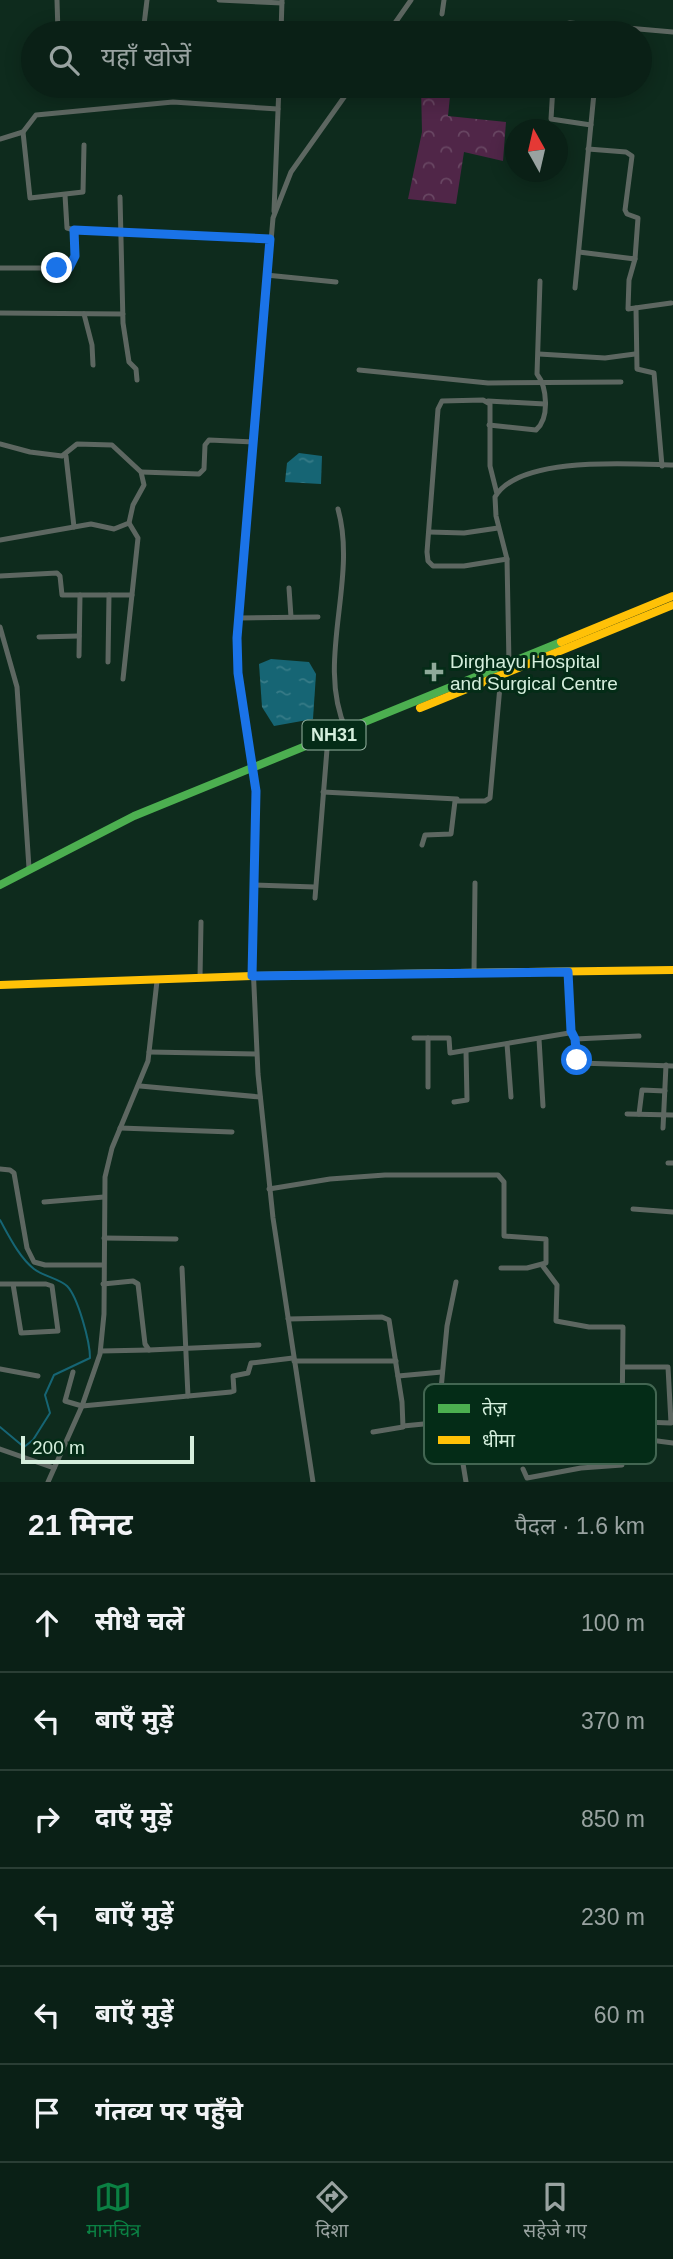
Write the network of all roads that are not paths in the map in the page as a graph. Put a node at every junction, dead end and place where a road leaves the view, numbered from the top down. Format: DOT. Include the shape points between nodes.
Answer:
graph roads {
  1 [pos="57,0"];
  2 [pos="147,0"];
  3 [pos="219,0"];
  4 [pos="411,0"];
  5 [pos="444,0"];
  6 [pos="282,2"];
  7 [pos="442,14"];
  8 [pos="58,21"];
  9 [pos="144,21"];
  10 [pos="281,21"];
  11 [pos="396,21"];
  12 [pos="652,32"];
  13 [pos="673,32"];
  14 [pos="278,98"];
  15 [pos="343,98"];
  16 [pos="552,98"];
  17 [pos="594,98"];
  18 [pos="278,109"];
  19 [pos="591,125"];
  20 [pos="23,132"];
  21 [pos="0,139"];
  22 [pos="83,145"];
  23 [pos="588,149"];
  24 [pos="65,195"];
  25 [pos="120,197"];
  26 [pos="274,218"];
  27 [pos="74,230"];
  28 [pos="121,232"];
  29 [pos="270,239"];
  30 [pos="579,252"];
  31 [pos="635,259"];
  32 [pos="0,268"];
  33 [pos="266,275"];
  34 [pos="540,281"];
  35 [pos="336,282"];
  36 [pos="575,288"];
  37 [pos="671,303"];
  38 [pos="636,308"];
  39 [pos="0,313"];
  40 [pos="84,314"];
  41 [pos="122,314"];
  42 [pos="539,354"];
  43 [pos="635,354"];
  44 [pos="93,365"];
  45 [pos="359,370"];
  46 [pos="136,380"];
  47 [pos="621,382"];
  48 [pos="544,383"];
  49 [pos="488,401"];
  50 [pos="545,404"];
  51 [pos="489,425"];
  52 [pos="254,442"];
  53 [pos="0,444"];
  54 [pos="66,456"];
  55 [pos="662,466"];
  56 [pos="673,466"];
  57 [pos="141,472"];
  58 [pos="497,494"];
  59 [pos="338,509"];
  60 [pos="129,523"];
  61 [pos="74,527"];
  62 [pos="499,528"];
  63 [pos="429,532"];
  64 [pos="0,540"];
  65 [pos="507,559"];
  66 [pos="0,576"];
  67 [pos="289,588"];
  68 [pos="80,595"];
  69 [pos="110,595"];
  70 [pos="132,595"];
  71 [pos="673,596"];
  72 [pos="673,605"];
  73 [pos="291,617"];
  74 [pos="318,617"];
  75 [pos="239,618"];
  76 [pos="0,627"];
  77 [pos="79,636"];
  78 [pos="38,637"];
  79 [pos="79,656"];
  80 [pos="108,662"];
  81 [pos="509,664"];
  82 [pos="501,675"];
  83 [pos="123,679"];
  84 [pos="346,730"];
  85 [pos="328,741"];
  86 [pos="255,769"];
  87 [pos="323,792"];
  88 [pos="459,800"];
  89 [pos="422,845"];
  90 [pos="29,868"];
  91 [pos="475,883"];
  92 [pos="0,885"];
  93 [pos="253,885"];
  94 [pos="316,887"];
  95 [pos="0,891"];
  96 [pos="314,898"];
  97 [pos="201,922"];
  98 [pos="673,970"];
  99 [pos="568,972"];
  100 [pos="474,973"];
  101 [pos="252,976"];
  102 [pos="200,978"];
  103 [pos="157,981"];
  104 [pos="0,985"];
  105 [pos="571,1031"];
  106 [pos="639,1036"];
  107 [pos="414,1038"];
  108 [pos="428,1038"];
  109 [pos="539,1039"];
  110 [pos="575,1039"];
  111 [pos="508,1044"];
  112 [pos="467,1051"];
  113 [pos="149,1052"];
  114 [pos="256,1054"];
  115 [pos="670,1065"];
  116 [pos="140,1086"];
  117 [pos="428,1087"];
  118 [pos="665,1091"];
  119 [pos="260,1097"];
  120 [pos="511,1097"];
  121 [pos="454,1102"];
  122 [pos="543,1106"];
  123 [pos="627,1114"];
  124 [pos="639,1114"];
  125 [pos="664,1115"];
  126 [pos="673,1115"];
  127 [pos="120,1128"];
  128 [pos="663,1128"];
  129 [pos="232,1132"];
  130 [pos="0,1169"];
  131 [pos="269,1189"];
  132 [pos="104,1197"];
  133 [pos="44,1202"];
  134 [pos="634,1209"];
  135 [pos="673,1212"];
  136 [pos="104,1238"];
  137 [pos="176,1239"];
  138 [pos="103,1265"];
  139 [pos="542,1265"];
  140 [pos="182,1268"];
  141 [pos="501,1268"];
  142 [pos="456,1282"];
  143 [pos="0,1284"];
  144 [pos="13,1284"];
  145 [pos="103,1284"];
  146 [pos="288,1319"];
  147 [pos="260,1345"];
  148 [pos="186,1348"];
  149 [pos="149,1350"];
  150 [pos="101,1351"];
  151 [pos="293,1359"];
  152 [pos="396,1361"];
  153 [pos="625,1367"];
  154 [pos="0,1369"];
  155 [pos="73,1372"];
  156 [pos="442,1372"];
  157 [pos="38,1376"];
  158 [pos="398,1376"];
  159 [pos="441,1384"];
  160 [pos="624,1384"];
  161 [pos="188,1396"];
  162 [pos="82,1406"];
  163 [pos="656,1422"];
  164 [pos="424,1424"];
  165 [pos="403,1426"];
  166 [pos="373,1432"];
  167 [pos="0,1448"];
  168 [pos="463,1464"];
  169 [pos="622,1464"];
  170 [pos="54,1468"];
  171 [pos="523,1469"];
  172 [pos="533,1479"];
  173 [pos="48,1482"];
  174 [pos="313,1482"];
  175 [pos="466,1482"];
  1 -- 8 [label="street"];
  2 -- 9 [label="street"];
  3 -- 6 [label="street"];
  4 -- 11 [label="street"];
  5 -- 7 [label="street"];
  6 -- 10 [label="street"];
  12 -- 13 [label="street"];
  14 -- 18 [label="street"];
  15 -- 26 [label="street" via="291,172"];
  16 -- 19 [label="street" via="551,119"];
  17 -- 19 [label="street"];
  18 -- 20 [label="street" via="144,104 36,116"];
  18 -- 26 [label="street"];
  19 -- 23 [label="street"];
  20 -- 21 [label="street"];
  20 -- 24 [label="street" via="30,198"];
  22 -- 24 [label="street" via="84,188"];
  23 -- 30 [label="street"];
  23 -- 31 [label="street" via="632,156 625,210 638,218"];
  24 -- 27 [label="street" via="67,228"];
  25 -- 28 [label="street"];
  26 -- 29 [label="street"];
  27 -- 28 [label="street"];
  27 -- 32 [label="street" via="75,256 69,268"];
  28 -- 29 [label="street"];
  28 -- 41 [label="street"];
  29 -- 33 [label="street"];
  30 -- 31 [label="street"];
  30 -- 36 [label="street"];
  31 -- 38 [label="street" via="628,280 628,309"];
  33 -- 35 [label="street"];
  33 -- 52 [label="street"];
  34 -- 42 [label="street"];
  37 -- 38 [label="street"];
  38 -- 43 [label="street"];
  39 -- 40 [label="street"];
  40 -- 41 [label="street"];
  40 -- 44 [label="street"];
  41 -- 46 [label="street"];
  42 -- 43 [label="street" via="605,358"];
  42 -- 48 [label="street" via="537,374"];
  43 -- 55 [label="street" via="637,369 654,373"];
  45 -- 48 [label="street" via="488,383"];
  47 -- 48 [label="street"];
  48 -- 50 [label="street"];
  49 -- 50 [label="street"];
  49 -- 51 [label="street"];
  49 -- 63 [label="street" via="446,400 440,404"];
  50 -- 51 [label="street" via="538,429"];
  51 -- 58 [label="street" via="490,466"];
  52 -- 57 [label="street" via="209,440 199,474"];
  52 -- 75 [label="street"];
  53 -- 54 [label="street"];
  54 -- 57 [label="street" via="77,444 112,445"];
  54 -- 61 [label="street"];
  55 -- 56 [label="street"];
  55 -- 58 [label="street" via="589,462 529,474"];
  57 -- 60 [label="street" via="144,485"];
  58 -- 62 [label="street"];
  59 -- 84 [label="street" via="344,541 335,696"];
  60 -- 61 [label="street" via="114,528"];
  60 -- 70 [label="street" via="138,533"];
  61 -- 64 [label="street"];
  62 -- 63 [label="street"];
  62 -- 65 [label="street"];
  63 -- 65 [label="street" via="427,557 433,566"];
  65 -- 81 [label="street"];
  66 -- 68 [label="street" via="58,574 61,594"];
  67 -- 73 [label="street"];
  68 -- 69 [label="street"];
  68 -- 77 [label="street"];
  69 -- 70 [label="street"];
  69 -- 80 [label="street"];
  70 -- 83 [label="street"];
  71 -- 81 [label="main road, NH31"];
  72 -- 82 [label="main road, NH31"];
  73 -- 74 [label="street"];
  73 -- 75 [label="street"];
  75 -- 86 [label="street" via="238,673"];
  76 -- 90 [label="street" via="17,687"];
  77 -- 78 [label="street"];
  77 -- 79 [label="street"];
  81 -- 84 [label="main road, NH31"];
  82 -- 85 [label="main road, NH31"];
  82 -- 88 [label="street" via="489,798"];
  84 -- 85 [label="main road, NH31"];
  85 -- 86 [label="main road, NH31"];
  85 -- 87 [label="street"];
  86 -- 90 [label="main road, NH31" via="99,831"];
  86 -- 93 [label="street"];
  86 -- 95 [label="main road, NH31" via="116,830"];
  87 -- 88 [label="street"];
  87 -- 94 [label="street"];
  88 -- 89 [label="street" via="454,803 451,834 425,835"];
  90 -- 92 [label="main road, NH31"];
  91 -- 100 [label="street"];
  93 -- 94 [label="street"];
  93 -- 101 [label="street"];
  94 -- 96 [label="street"];
  97 -- 102 [label="street"];
  98 -- 99 [label="main road"];
  99 -- 100 [label="main road"];
  99 -- 105 [label="street"];
  100 -- 101 [label="main road"];
  101 -- 102 [label="main road"];
  101 -- 114 [label="street"];
  102 -- 103 [label="main road"];
  103 -- 104 [label="main road"];
  103 -- 113 [label="street"];
  105 -- 109 [label="street"];
  105 -- 110 [label="street"];
  106 -- 110 [label="street"];
  107 -- 108 [label="street"];
  108 -- 112 [label="street" via="449,1038 450,1053"];
  108 -- 117 [label="street"];
  109 -- 111 [label="street"];
  109 -- 122 [label="street"];
  110 -- 115 [label="street" via="579,1063"];
  111 -- 112 [label="street"];
  111 -- 120 [label="street"];
  112 -- 121 [label="street" via="467,1100"];
  113 -- 114 [label="street"];
  113 -- 116 [label="street"];
  114 -- 119 [label="street"];
  115 -- 118 [label="street"];
  116 -- 119 [label="street"];
  116 -- 127 [label="street"];
  118 -- 124 [label="street" via="642,1090"];
  118 -- 125 [label="street"];
  119 -- 131 [label="street"];
  123 -- 124 [label="street"];
  124 -- 125 [label="street"];
  125 -- 126 [label="street"];
  125 -- 128 [label="street"];
  127 -- 129 [label="street"];
  127 -- 132 [label="street" via="107,1163"];
  130 -- 138 [label="street" via="14,1173 27,1248 34,1262"];
  131 -- 139 [label="street" via="385,1175 498,1175 504,1182 503,1233 546,1239 548,1259"];
  131 -- 146 [label="street"];
  132 -- 133 [label="street"];
  132 -- 136 [label="street"];
  134 -- 135 [label="street"];
  136 -- 137 [label="street"];
  136 -- 138 [label="street"];
  138 -- 145 [label="street"];
  139 -- 141 [label="street"];
  139 -- 153 [label="street" via="557,1285 556,1321 621,1326"];
  140 -- 148 [label="street"];
  142 -- 156 [label="street"];
  143 -- 144 [label="street"];
  144 -- 144 [label="street" via="52,1286 58,1331 21,1333"];
  145 -- 149 [label="street" via="138,1284"];
  145 -- 150 [label="street"];
  146 -- 151 [label="street"];
  146 -- 152 [label="street" via="386,1317"];
  147 -- 148 [label="street"];
  148 -- 149 [label="street"];
  148 -- 161 [label="street"];
  149 -- 150 [label="street"];
  150 -- 162 [label="street"];
  151 -- 152 [label="street"];
  151 -- 161 [label="street" via="251,1363 248,1373 233,1376 234,1391"];
  151 -- 174 [label="street"];
  152 -- 158 [label="street"];
  153 -- 160 [label="street"];
  153 -- 163 [label="street" via="668,1367 671,1423"];
  154 -- 157 [label="street"];
  155 -- 162 [label="street" via="65,1401"];
  156 -- 158 [label="street"];
  156 -- 159 [label="street"];
  158 -- 165 [label="street"];
  161 -- 162 [label="street"];
  162 -- 170 [label="street"];
  164 -- 165 [label="street"];
  165 -- 166 [label="street"];
  167 -- 170 [label="street"];
  168 -- 175 [label="street"];
  169 -- 172 [label="street"];
  170 -- 173 [label="street"];
  171 -- 172 [label="street" via="525,1478"];
}
